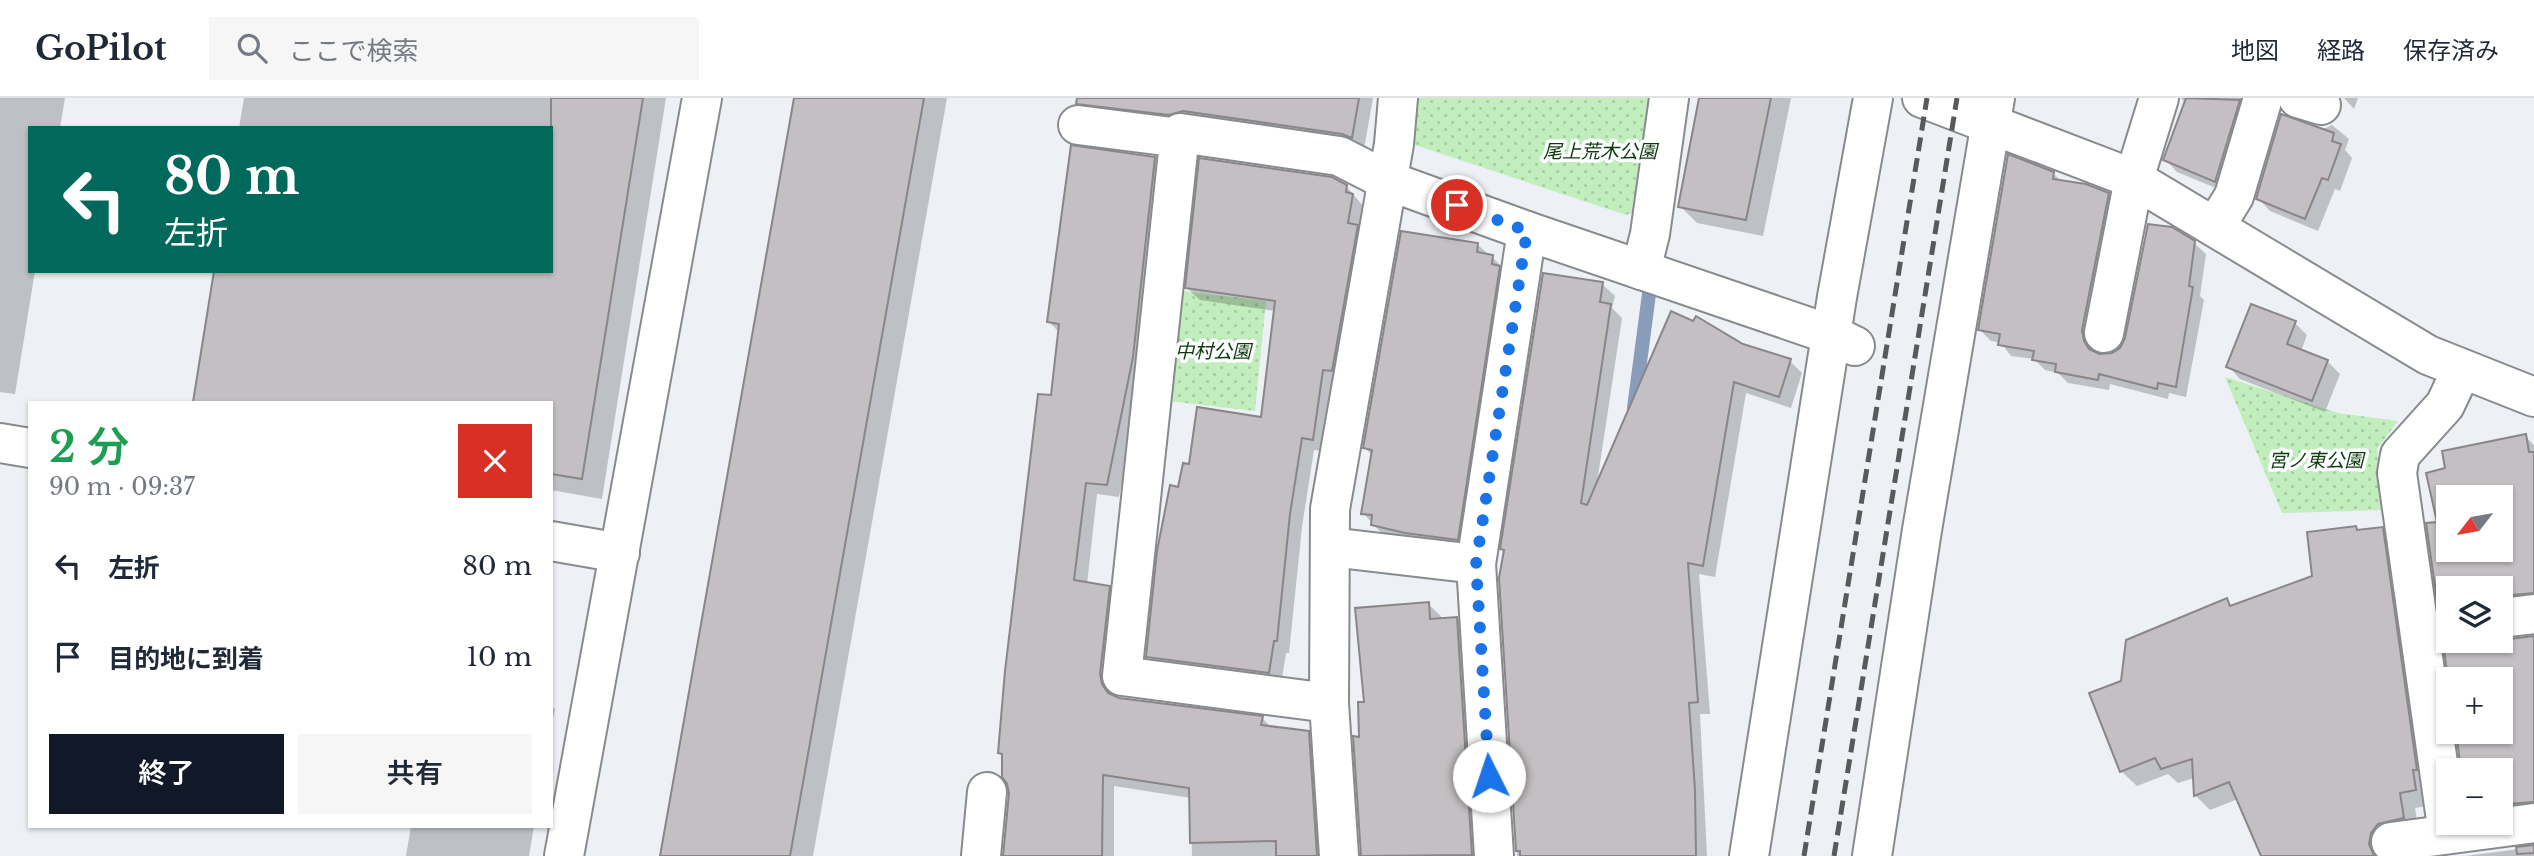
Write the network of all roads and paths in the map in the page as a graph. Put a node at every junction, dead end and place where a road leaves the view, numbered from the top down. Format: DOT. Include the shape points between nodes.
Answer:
graph roads {
  1 [pos="702,98"];
  2 [pos="1398,98"];
  3 [pos="1669,98"];
  4 [pos="1872,98"];
  5 [pos="1922,98"];
  6 [pos="2159,98"];
  7 [pos="2263,98"];
  8 [pos="1993,112"];
  9 [pos="1077,125"];
  10 [pos="1180,138"];
  11 [pos="2138,167"];
  12 [pos="1386,180"];
  13 [pos="2224,213"];
  14 [pos="1527,231"];
  15 [pos="1641,270"];
  16 [pos="2104,333"];
  17 [pos="1844,341"];
  18 [pos="2462,369"];
  19 [pos="2534,397"];
  20 [pos="0,443"];
  21 [pos="28,448"];
  22 [pos="553,541"];
  23 [pos="1330,547"];
  24 [pos="621,553"];
  25 [pos="1476,564"];
  26 [pos="2534,614"];
  27 [pos="2513,617"];
  28 [pos="2434,625"];
  29 [pos="1329,703"];
  30 [pos="2443,758"];
  31 [pos="987,792"];
  32 [pos="2534,823"];
  33 [pos="2513,826"];
  34 [pos="2441,835"];
  35 [pos="2391,842"];
  36 [pos="564,856"];
  37 [pos="981,856"];
  38 [pos="1339,856"];
  39 [pos="1494,856"];
  40 [pos="1749,856"];
  41 [pos="1872,856"];
  1 -- 24 [label="street"];
  2 -- 12 [label="street"];
  3 -- 15 [label="street"];
  4 -- 17 [label="street"];
  5 -- 8 [label="street"];
  6 -- 11 [label="street"];
  7 -- 13 [label="street"];
  8 -- 11 [label="street"];
  8 -- 41 [label="street"];
  9 -- 10 [label="street"];
  10 -- 12 [label="street" via="1180,133 1339,156"];
  10 -- 29 [label="street" via="1122,676"];
  11 -- 13 [label="street"];
  11 -- 16 [label="street"];
  12 -- 14 [label="street"];
  12 -- 23 [label="street" via="1330,509"];
  13 -- 18 [label="street" via="2428,355"];
  14 -- 15 [label="street"];
  14 -- 25 [label="street"];
  15 -- 17 [label="street"];
  17 -- 40 [label="street"];
  18 -- 19 [label="street"];
  18 -- 28 [label="street" via="2445,405 2400,455 2397,473"];
  20 -- 21 [label="street"];
  22 -- 24 [label="street"];
  23 -- 25 [label="street"];
  23 -- 29 [label="street"];
  24 -- 36 [label="street"];
  25 -- 39 [label="street"];
  26 -- 27 [label="street"];
  28 -- 30 [label="street"];
  29 -- 38 [label="street"];
  31 -- 37 [label="street"];
  32 -- 33 [label="street"];
  34 -- 35 [label="street"];
}
